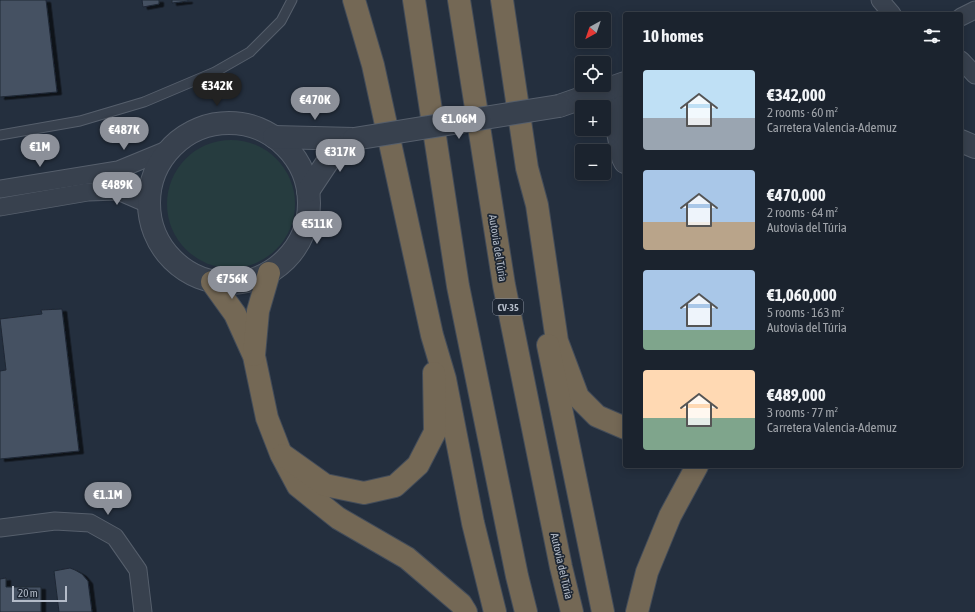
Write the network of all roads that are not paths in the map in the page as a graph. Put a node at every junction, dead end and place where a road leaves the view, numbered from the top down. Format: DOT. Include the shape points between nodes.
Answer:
graph roads {
  1 [pos="292,0"];
  2 [pos="354,0"];
  3 [pos="414,0"];
  4 [pos="459,0"];
  5 [pos="502,0"];
  6 [pos="880,0"];
  7 [pos="975,10"];
  8 [pos="890,12"];
  9 [pos="963,16"];
  10 [pos="963,62"];
  11 [pos="963,69"];
  12 [pos="975,75"];
  13 [pos="623,84"];
  14 [pos="623,96"];
  15 [pos="559,106"];
  16 [pos="575,109"];
  17 [pos="611,123"];
  18 [pos="0,135"];
  19 [pos="274,137"];
  20 [pos="354,140"];
  21 [pos="963,143"];
  22 [pos="975,147"];
  23 [pos="169,149"];
  24 [pos="623,158"];
  25 [pos="527,168"];
  26 [pos="0,189"];
  27 [pos="308,190"];
  28 [pos="148,204"];
  29 [pos="0,206"];
  30 [pos="269,273"];
  31 [pos="212,282"];
  32 [pos="432,335"];
  33 [pos="254,356"];
  34 [pos="623,427"];
  35 [pos="281,454"];
  36 [pos="696,468"];
  37 [pos="0,528"];
  38 [pos="143,612"];
  39 [pos="466,612"];
  40 [pos="495,612"];
  41 [pos="526,612"];
  42 [pos="572,612"];
  43 [pos="603,612"];
  44 [pos="637,612"];
  1 -- 18 [label="lane" via="281,21 250,52 215,72 144,102 80,121"];
  2 -- 32 [label="highway" via="374,65"];
  3 -- 41 [label="highway" via="458,286"];
  4 -- 42 [label="highway, Autovia del Túria / CV-35" via="504,285"];
  5 -- 25 [label="highway"];
  6 -- 8 [label="street"];
  7 -- 9 [label="street"];
  10 -- 12 [label="street"];
  11 -- 12 [label="street"];
  13 -- 15 [label="street"];
  14 -- 17 [label="street"];
  15 -- 16 [label="street"];
  15 -- 20 [label="street, bridge"];
  17 -- 24 [label="street"];
  19 -- 20 [label="street"];
  19 -- 23 [label="street" via="253,126 231,123 208,125 186,134"];
  19 -- 27 [label="street" via="290,151 302,170"];
  20 -- 27 [label="street" via="330,158"];
  21 -- 22 [label="street"];
  23 -- 26 [label="street" via="118,170"];
  23 -- 28 [label="street" via="157,165 150,184"];
  25 -- 34 [label="highway" via="537,206 557,341 578,397 597,416"];
  25 -- 43 [label="highway" via="527,208 550,362"];
  27 -- 30 [label="street" via="308,215 301,238 288,258"];
  28 -- 29 [label="street" via="118,191 88,192"];
  28 -- 31 [label="street" via="153,230 166,254 187,272"];
  30 -- 31 [label="street" via="251,280 232,283"];
  30 -- 33 [label="highway" via="258,311"];
  31 -- 33 [label="highway" via="235,314"];
  32 -- 35 [label="highway" via="435,432 418,465 395,486 364,493 325,485"];
  32 -- 40 [label="highway" via="446,379 473,524"];
  33 -- 35 [label="highway" via="267,418"];
  35 -- 39 [label="highway" via="298,486 338,518 407,558 461,604"];
  36 -- 44 [label="highway" via="670,516 647,572"];
  37 -- 38 [label="street" via="55,521 90,522 115,537 138,570"];
}
